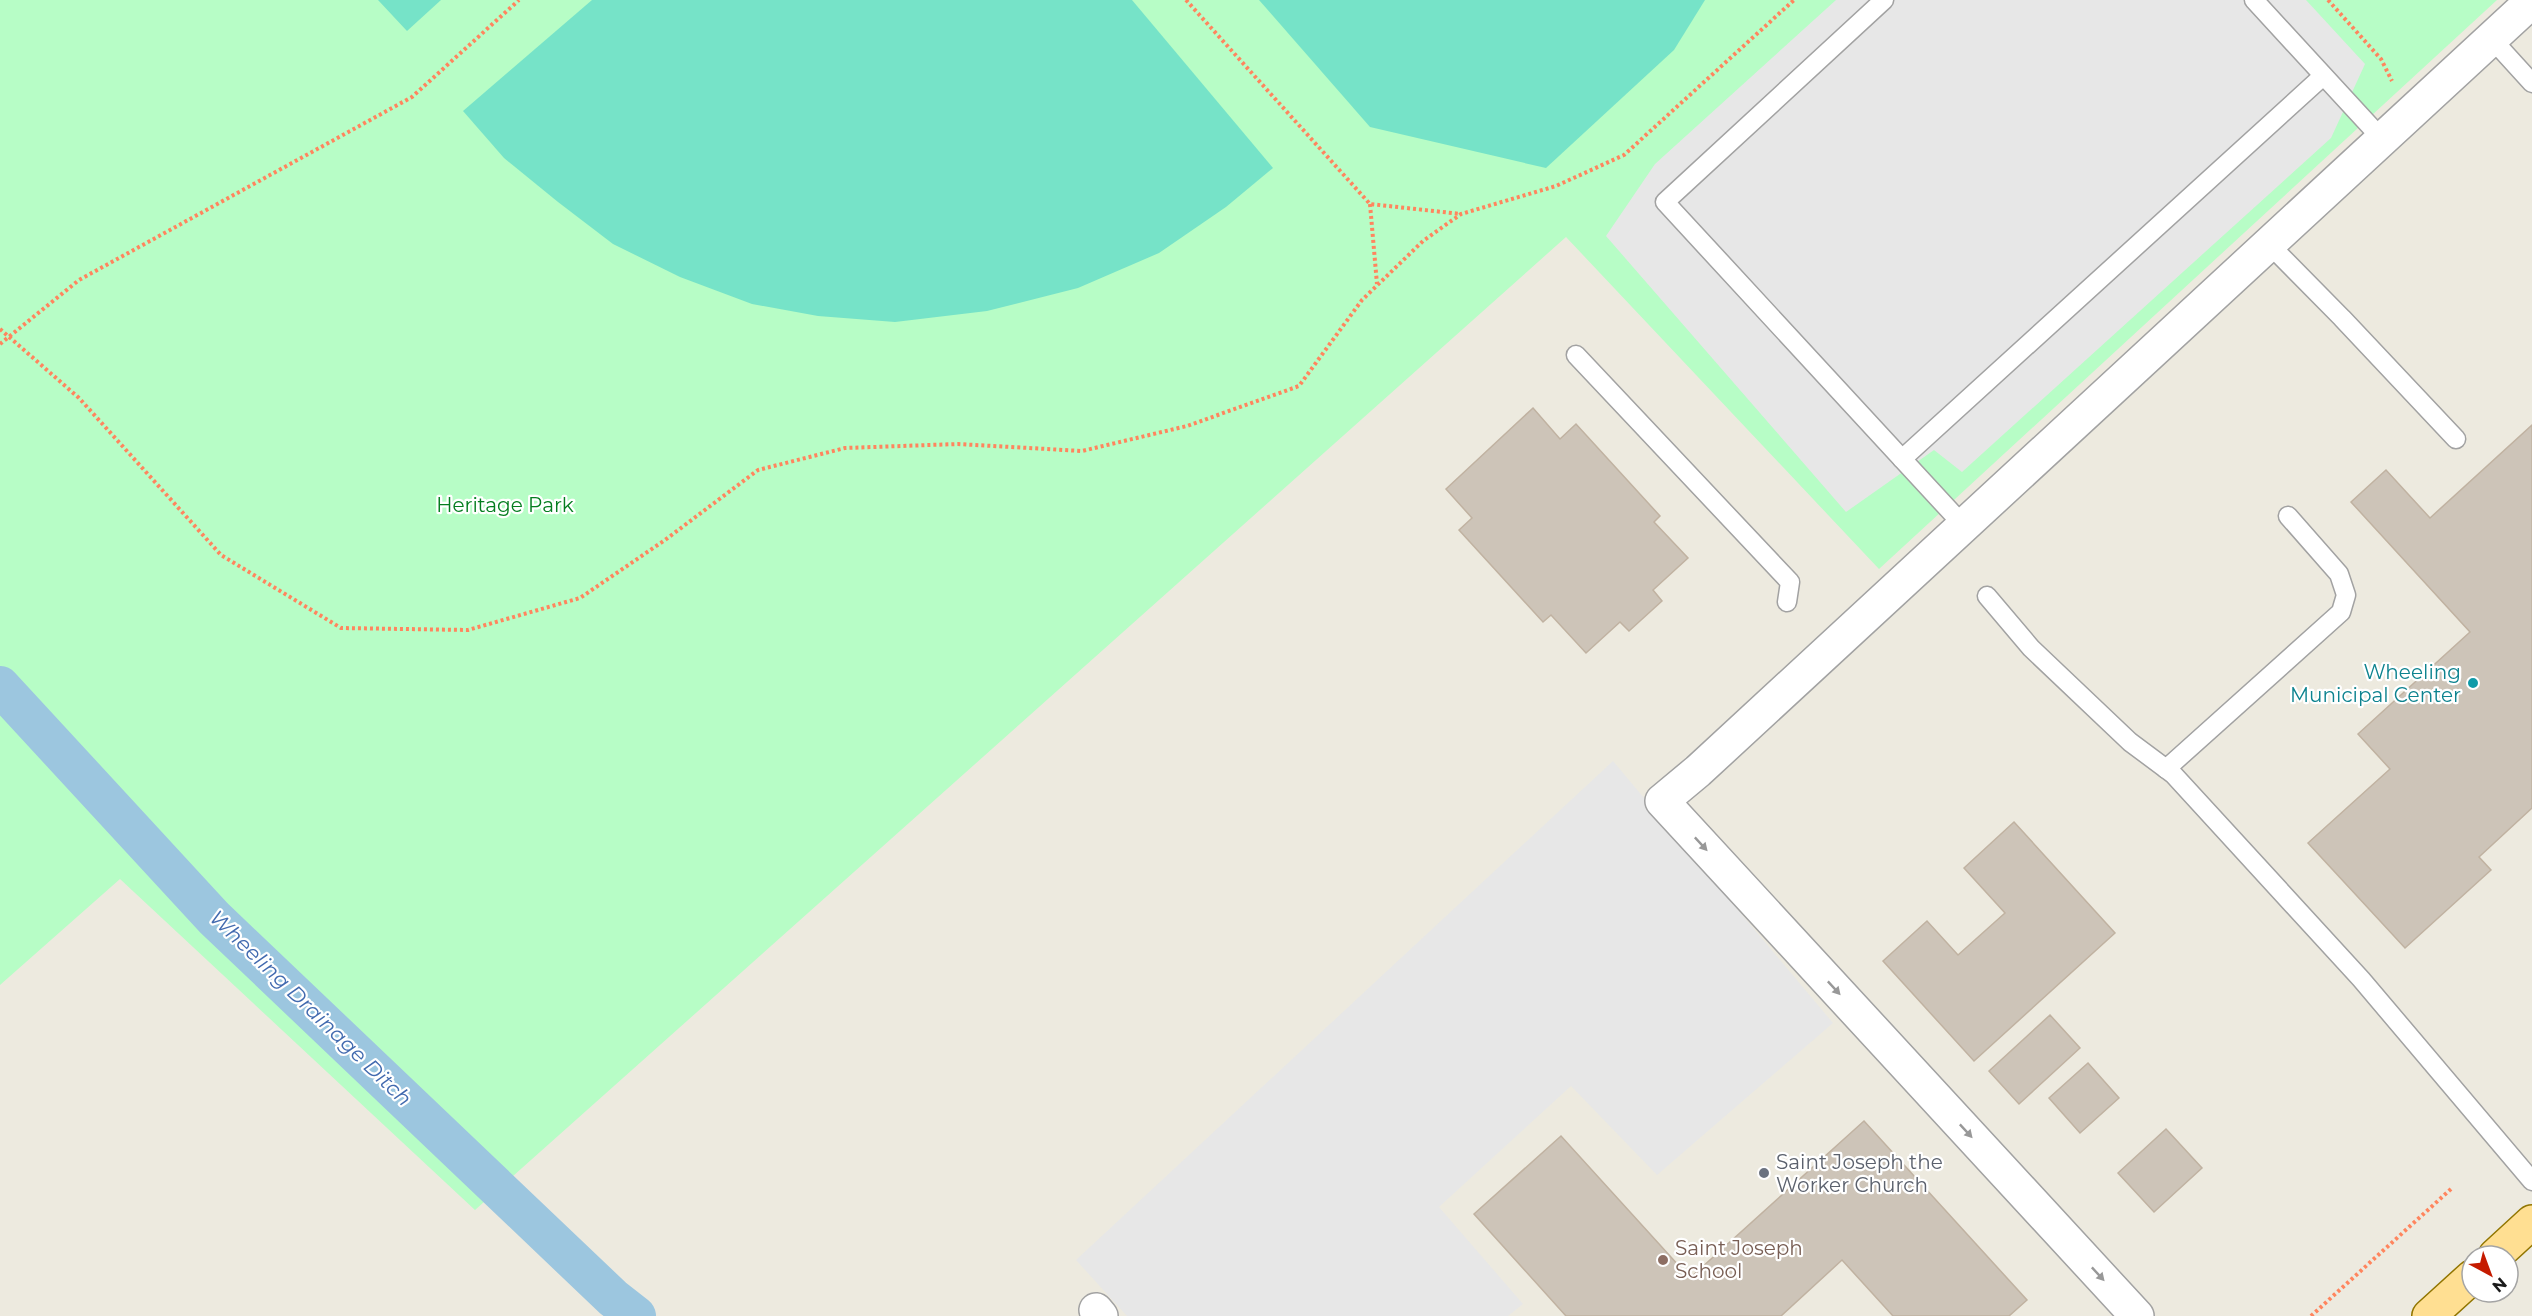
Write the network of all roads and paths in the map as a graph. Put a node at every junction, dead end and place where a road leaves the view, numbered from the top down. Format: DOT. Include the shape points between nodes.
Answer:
graph roads {
  1 [pos="519,0"];
  2 [pos="1186,0"];
  3 [pos="1794,0"];
  4 [pos="1884,0"];
  5 [pos="2254,0"];
  6 [pos="2328,0"];
  7 [pos="2532,1"];
  8 [pos="2491,38"];
  9 [pos="2324,76"];
  10 [pos="2532,83"];
  11 [pos="2395,85"];
  12 [pos="2382,139"];
  13 [pos="1370,204"];
  14 [pos="1461,214"];
  15 [pos="2269,244"];
  16 [pos="1377,285"];
  17 [pos="0,328"];
  18 [pos="9,336"];
  19 [pos="0,344"];
  20 [pos="1576,355"];
  21 [pos="2456,440"];
  22 [pos="1902,459"];
  23 [pos="2288,516"];
  24 [pos="1964,526"];
  25 [pos="1987,596"];
  26 [pos="1787,602"];
  27 [pos="2166,769"];
  28 [pos="2532,1181"];
  29 [pos="2451,1189"];
  30 [pos="2532,1222"];
  31 [pos="2508,1244"];
  32 [pos="2460,1288"];
  33 [pos="2137,1316"];
  34 [pos="2311,1316"];
  35 [pos="2429,1316"];
  1 -- 18 [label="path" via="412,97 79,280"];
  2 -- 13 [label="path"];
  3 -- 14 [label="path" via="1624,155 1556,186"];
  4 -- 22 [label="lane" via="1665,202"];
  5 -- 9 [label="lane"];
  6 -- 11 [label="path" via="2381,59"];
  7 -- 8 [label="street"];
  8 -- 10 [label="lane"];
  8 -- 12 [label="street"];
  9 -- 12 [label="lane"];
  9 -- 22 [label="lane"];
  12 -- 15 [label="street"];
  13 -- 14 [label="path"];
  13 -- 16 [label="path"];
  14 -- 16 [label="path" via="1423,240"];
  15 -- 21 [label="lane"];
  15 -- 24 [label="street"];
  16 -- 18 [label="path" via="1299,386 1187,426 1082,451 958,444 845,448 758,470 580,598 468,630 341,628 221,555 79,398"];
  17 -- 18 [label="path"];
  18 -- 19 [label="path"];
  20 -- 26 [label="lane" via="1790,582"];
  22 -- 24 [label="lane"];
  23 -- 27 [label="lane" via="2339,574 2346,595 2341,612"];
  24 -- 33 [label="street, one-way" via="1662,801"];
  25 -- 27 [label="lane" via="2031,648 2130,742"];
  27 -- 28 [label="lane" via="2361,979"];
  29 -- 34 [label="path"];
  30 -- 31 [label="main road"];
  32 -- 35 [label="main road"];
}
